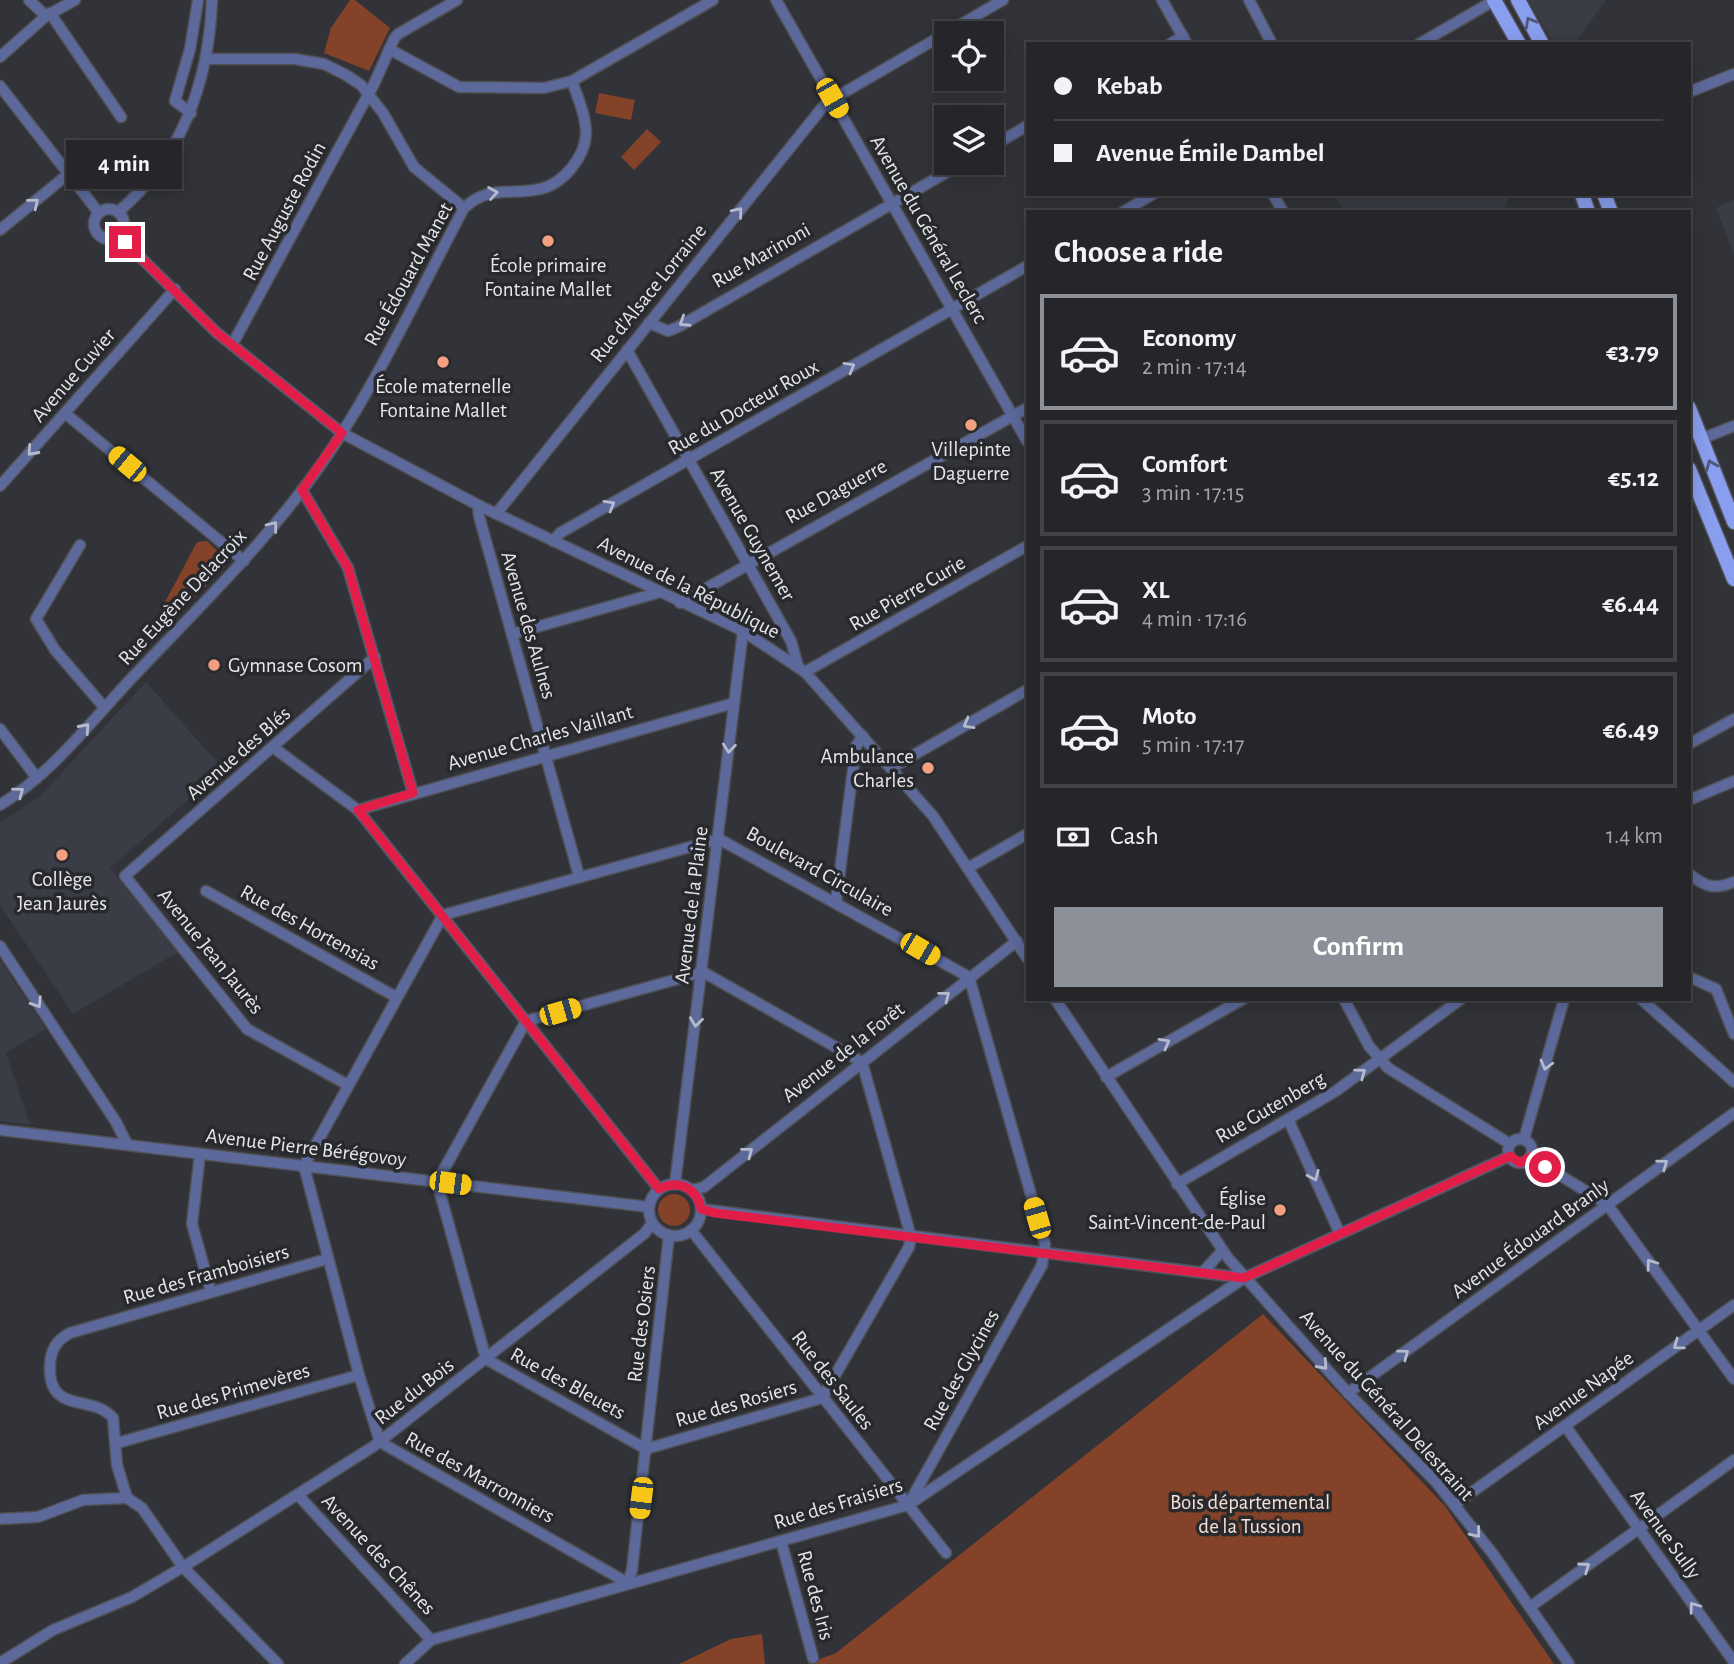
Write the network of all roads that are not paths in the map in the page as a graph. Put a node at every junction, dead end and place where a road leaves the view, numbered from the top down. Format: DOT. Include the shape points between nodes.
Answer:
graph roads {
  1 [pos="29,0"];
  2 [pos="75,0"];
  3 [pos="198,0"];
  4 [pos="212,0"];
  5 [pos="457,0"];
  6 [pos="713,0"];
  7 [pos="776,0"];
  8 [pos="1003,0"];
  9 [pos="1162,0"];
  10 [pos="1249,0"];
  11 [pos="1495,0"];
  12 [pos="1518,0"];
  13 [pos="48,15"];
  14 [pos="1185,40"];
  15 [pos="1271,42"];
  16 [pos="1422,42"];
  17 [pos="1518,42"];
  18 [pos="1541,42"];
  19 [pos="389,49"];
  20 [pos="0,57"];
  21 [pos="207,59"];
  22 [pos="1734,74"];
  23 [pos="572,81"];
  24 [pos="0,86"];
  25 [pos="1691,91"];
  26 [pos="369,94"];
  27 [pos="832,98"];
  28 [pos="191,114"];
  29 [pos="121,117"];
  30 [pos="1026,127"];
  31 [pos="1004,139"];
  32 [pos="67,175"];
  33 [pos="942,175"];
  34 [pos="1150,196"];
  35 [pos="892,203"];
  36 [pos="464,208"];
  37 [pos="1125,210"];
  38 [pos="118,212"];
  39 [pos="99,213"];
  40 [pos="0,230"];
  41 [pos="119,236"];
  42 [pos="1026,267"];
  43 [pos="175,289"];
  44 [pos="954,308"];
  45 [pos="649,323"];
  46 [pos="232,345"];
  47 [pos="626,350"];
  48 [pos="1026,408"];
  49 [pos="1691,413"];
  50 [pos="66,414"];
  51 [pos="1013,415"];
  52 [pos="1734,426"];
  53 [pos="342,433"];
  54 [pos="1026,439"];
  55 [pos="1701,439"];
  56 [pos="689,460"];
  57 [pos="1691,474"];
  58 [pos="0,486"];
  59 [pos="302,490"];
  60 [pos="478,505"];
  61 [pos="496,514"];
  62 [pos="1734,522"];
  63 [pos="553,541"];
  64 [pos="80,545"];
  65 [pos="1026,547"];
  66 [pos="244,561"];
  67 [pos="748,563"];
  68 [pos="1734,579"];
  69 [pos="657,593"];
  70 [pos="680,603"];
  71 [pos="743,631"];
  72 [pos="512,634"];
  73 [pos="375,657"];
  74 [pos="801,669"];
  75 [pos="1026,691"];
  76 [pos="734,703"];
  77 [pos="104,707"];
  78 [pos="1732,721"];
  79 [pos="0,729"];
  80 [pos="863,736"];
  81 [pos="1691,743"];
  82 [pos="274,748"];
  83 [pos="546,755"];
  84 [pos="891,768"];
  85 [pos="37,778"];
  86 [pos="1734,781"];
  87 [pos="413,793"];
  88 [pos="1691,799"];
  89 [pos="0,806"];
  90 [pos="358,810"];
  91 [pos="1026,835"];
  92 [pos="719,839"];
  93 [pos="968,868"];
  94 [pos="125,876"];
  95 [pos="579,876"];
  96 [pos="1691,876"];
  97 [pos="1734,881"];
  98 [pos="206,891"];
  99 [pos="836,902"];
  100 [pos="443,915"];
  101 [pos="1017,941"];
  102 [pos="0,946"];
  103 [pos="1026,956"];
  104 [pos="703,972"];
  105 [pos="969,977"];
  106 [pos="1691,978"];
  107 [pos="396,997"];
  108 [pos="1056,1001"];
  109 [pos="1239,1001"];
  110 [pos="1345,1001"];
  111 [pos="1458,1001"];
  112 [pos="1563,1001"];
  113 [pos="1643,1001"];
  114 [pos="526,1021"];
  115 [pos="1734,1034"];
  116 [pos="1380,1059"];
  117 [pos="862,1062"];
  118 [pos="1106,1077"];
  119 [pos="1734,1082"];
  120 [pos="346,1084"];
  121 [pos="1734,1113"];
  122 [pos="1288,1119"];
  123 [pos="0,1130"];
  124 [pos="1524,1139"];
  125 [pos="127,1144"];
  126 [pos="1510,1144"];
  127 [pos="200,1154"];
  128 [pos="1510,1156"];
  129 [pos="1530,1157"];
  130 [pos="304,1166"];
  131 [pos="437,1182"];
  132 [pos="676,1184"];
  133 [pos="1177,1184"];
  134 [pos="659,1189"];
  135 [pos="692,1190"];
  136 [pos="1607,1204"];
  137 [pos="649,1207"];
  138 [pos="701,1209"];
  139 [pos="652,1223"];
  140 [pos="691,1230"];
  141 [pos="1339,1234"];
  142 [pos="668,1235"];
  143 [pos="911,1237"];
  144 [pos="1222,1251"];
  145 [pos="1044,1253"];
  146 [pos="327,1259"];
  147 [pos="1203,1272"];
  148 [pos="1244,1278"];
  149 [pos="211,1292"];
  150 [pos="1734,1306"];
  151 [pos="1699,1330"];
  152 [pos="486,1359"];
  153 [pos="359,1375"];
  154 [pos="1734,1379"];
  155 [pos="1348,1394"];
  156 [pos="822,1398"];
  157 [pos="1566,1427"];
  158 [pos="380,1442"];
  159 [pos="117,1443"];
  160 [pos="646,1449"];
  161 [pos="1734,1460"];
  162 [pos="298,1495"];
  163 [pos="127,1498"];
  164 [pos="908,1505"];
  165 [pos="1454,1505"];
  166 [pos="0,1519"];
  167 [pos="1639,1529"];
  168 [pos="781,1541"];
  169 [pos="946,1553"];
  170 [pos="183,1567"];
  171 [pos="628,1583"];
  172 [pos="1530,1607"];
  173 [pos="431,1640"];
  174 [pos="813,1658"];
  175 [pos="1734,1662"];
  176 [pos="0,1663"];
  177 [pos="278,1664"];
  178 [pos="405,1664"];
  179 [pos="1569,1664"];
  1 -- 13 [label="street"];
  2 -- 13 [label="street"];
  3 -- 28 [label="street" via="175,101"];
  4 -- 21 [label="street"];
  5 -- 19 [label="street" via="398,34"];
  6 -- 23 [label="street"];
  7 -- 27 [label="street, Avenue du Général Leclerc"];
  8 -- 27 [label="street"];
  9 -- 14 [label="street"];
  10 -- 15 [label="street"];
  11 -- 16 [label="street"];
  11 -- 17 [label="main road"];
  18 -- 12 [label="main road, one-way"];
  13 -- 20 [label="street"];
  13 -- 29 [label="street"];
  19 -- 23 [label="street" via="459,87 544,88"];
  19 -- 26 [label="street, Rue Auguste Rodin"];
  21 -- 26 [label="street" via="312,61 346,75"];
  21 -- 28 [label="street"];
  22 -- 25 [label="street"];
  36 -- 23 [label="street, Rue Édouard Manet, one-way" via="495,191 541,189 570,170 586,137"];
  24 -- 32 [label="street"];
  26 -- 36 [label="street" via="414,167"];
  26 -- 46 [label="street, Rue Auguste Rodin"];
  27 -- 35 [label="street, Avenue du Général Leclerc"];
  45 -- 27 [label="street, Rue d'Alsace Lorraine, one-way"];
  28 -- 38 [label="street" via="148,181"];
  30 -- 31 [label="street"];
  32 -- 39 [label="street"];
  40 -- 32 [label="street, one-way"];
  33 -- 35 [label="street, Rue Marinoni"];
  34 -- 37 [label="street"];
  35 -- 44 [label="street, Avenue du Général Leclerc"];
  35 -- 45 [label="street, Rue Marinoni, one-way" via="678,327 668,331"];
  36 -- 53 [label="street, Rue Édouard Manet"];
  38 -- 39 [label="street"];
  38 -- 41 [label="street" via="124,224"];
  39 -- 41 [label="street" via="94,220 96,233 107,240"];
  41 -- 43 [label="street, Avenue de la République"];
  42 -- 44 [label="street, Rue du Docteur Roux"];
  43 -- 46 [label="street, Avenue de la République"];
  43 -- 50 [label="street, Avenue Cuvier"];
  44 -- 51 [label="street, Avenue du Général Leclerc"];
  56 -- 44 [label="street, Rue du Docteur Roux, one-way"];
  45 -- 47 [label="street, Rue d'Alsace Lorraine"];
  46 -- 53 [label="street, Avenue de la République"];
  47 -- 56 [label="street, Avenue Guynemer"];
  47 -- 61 [label="street, Rue d'Alsace Lorraine"];
  48 -- 51 [label="street, Rue Daguerre"];
  49 -- 55 [label="main road"];
  50 -- 58 [label="street, Avenue Cuvier, one-way"];
  50 -- 66 [label="street"];
  51 -- 54 [label="street, Avenue du Général Leclerc"];
  51 -- 67 [label="street, Rue Daguerre"];
  52 -- 55 [label="street"];
  53 -- 59 [label="street, Rue Eugène Delacroix"];
  53 -- 60 [label="street, Avenue de la République"];
  62 -- 55 [label="main road, one-way"];
  63 -- 56 [label="street, Rue du Docteur Roux, one-way"];
  56 -- 67 [label="street, Avenue Guynemer"];
  57 -- 68 [label="main road"];
  66 -- 59 [label="street, Rue Eugène Delacroix, one-way"];
  59 -- 73 [label="street" via="348,568"];
  60 -- 61 [label="street, Avenue de la République"];
  60 -- 72 [label="street, Avenue des Aulnes"];
  61 -- 63 [label="street, Avenue de la République"];
  63 -- 69 [label="street, Avenue de la République"];
  64 -- 77 [label="street" via="36,619 55,650"];
  65 -- 74 [label="street, Rue Pierre Curie"];
  66 -- 77 [label="street, Rue Eugène Delacroix"];
  67 -- 70 [label="street, Rue Daguerre"];
  67 -- 74 [label="street, Avenue Guynemer" via="791,641"];
  69 -- 70 [label="street, Avenue de la République"];
  69 -- 72 [label="street"];
  70 -- 71 [label="street, Avenue de la République"];
  71 -- 74 [label="street, Avenue de la République"];
  71 -- 76 [label="street, Avenue de la Plaine"];
  72 -- 83 [label="street, Avenue des Aulnes"];
  73 -- 82 [label="street, Avenue des Blés"];
  73 -- 87 [label="street"];
  74 -- 80 [label="street, Avenue de la République"];
  75 -- 84 [label="street, one-way"];
  76 -- 83 [label="street, Avenue Charles Vaillant"];
  76 -- 92 [label="street, Avenue de la Plaine, one-way"];
  85 -- 77 [label="street, Rue Eugène Delacroix, one-way"];
  78 -- 81 [label="street"];
  79 -- 85 [label="street"];
  80 -- 84 [label="street, Avenue de la République"];
  80 -- 99 [label="street" via="856,746"];
  82 -- 90 [label="street"];
  82 -- 94 [label="street, Avenue des Blés"];
  83 -- 87 [label="street, Avenue Charles Vaillant"];
  83 -- 95 [label="street, Avenue des Aulnes"];
  84 -- 93 [label="street, Avenue de la République" via="933,816"];
  89 -- 85 [label="street, Rue Eugène Delacroix, one-way"];
  86 -- 88 [label="street"];
  87 -- 90 [label="street, Avenue Charles Vaillant"];
  90 -- 100 [label="street"];
  91 -- 93 [label="street"];
  92 -- 95 [label="street, Boulevard Circulaire"];
  92 -- 99 [label="street, Boulevard Circulaire"];
  92 -- 104 [label="street, Avenue de la Plaine"];
  93 -- 101 [label="street, Avenue de la République"];
  94 -- 120 [label="street, Avenue Jean Jaurès" via="247,1029"];
  95 -- 100 [label="street, Boulevard Circulaire"];
  96 -- 97 [label="street" via="1706,887"];
  98 -- 107 [label="street, Rue des Hortensias"];
  99 -- 105 [label="street, Boulevard Circulaire"];
  100 -- 107 [label="street"];
  100 -- 114 [label="street"];
  101 -- 103 [label="street, Avenue de la République"];
  101 -- 105 [label="street, Avenue de la Forêt"];
  102 -- 125 [label="street, one-way"];
  104 -- 114 [label="street"];
  104 -- 117 [label="street"];
  104 -- 132 [label="street, Avenue de la Plaine, one-way"];
  117 -- 105 [label="street, Avenue de la Forêt, one-way"];
  105 -- 145 [label="street"];
  106 -- 115 [label="street" via="1716,989"];
  107 -- 120 [label="street"];
  108 -- 118 [label="street"];
  118 -- 109 [label="street, one-way"];
  110 -- 116 [label="street"];
  111 -- 116 [label="street, Rue Gutenberg"];
  112 -- 124 [label="street, one-way"];
  113 -- 119 [label="street"];
  114 -- 131 [label="street"];
  114 -- 134 [label="street"];
  122 -- 116 [label="street, Rue Gutenberg, one-way"];
  116 -- 126 [label="street"];
  135 -- 117 [label="street, Avenue de la Forêt, one-way" via="704,1186"];
  117 -- 143 [label="street"];
  118 -- 133 [label="street"];
  120 -- 130 [label="street"];
  136 -- 121 [label="street, Avenue Édouard Branly, one-way"];
  122 -- 133 [label="street, Rue Gutenberg"];
  122 -- 141 [label="street, one-way"];
  123 -- 125 [label="street, Avenue Pierre Bérégovoy"];
  124 -- 126 [label="street"];
  124 -- 129 [label="street" via="1532,1147"];
  125 -- 127 [label="street, Avenue Pierre Bérégovoy"];
  126 -- 128 [label="street"];
  127 -- 130 [label="street, Avenue Pierre Bérégovoy"];
  127 -- 149 [label="street" via="192,1224"];
  128 -- 129 [label="street" via="1520,1163"];
  128 -- 141 [label="street, Rue des Fraisiers"];
  129 -- 136 [label="street"];
  130 -- 131 [label="street, Avenue Pierre Bérégovoy"];
  130 -- 146 [label="street, Rue des Marronniers"];
  131 -- 137 [label="street, Avenue Pierre Bérégovoy"];
  131 -- 152 [label="street, Rue des Bleuets"];
  132 -- 134 [label="street"];
  132 -- 135 [label="street"];
  133 -- 144 [label="street"];
  134 -- 137 [label="street"];
  135 -- 138 [label="street"];
  151 -- 136 [label="street, one-way"];
  155 -- 136 [label="street, Avenue Édouard Branly, one-way"];
  137 -- 139 [label="street"];
  138 -- 140 [label="street"];
  138 -- 143 [label="street"];
  139 -- 142 [label="street"];
  139 -- 152 [label="street, Rue du Bois"];
  140 -- 142 [label="street"];
  140 -- 156 [label="street, Rue des Saules"];
  141 -- 148 [label="street, Rue des Fraisiers"];
  142 -- 160 [label="street, Rue des Osiers"];
  143 -- 145 [label="street"];
  143 -- 156 [label="street, Rue des Rosiers"];
  144 -- 147 [label="street"];
  144 -- 148 [label="street"];
  145 -- 147 [label="street"];
  145 -- 164 [label="street, Rue des Glycines" via="1042,1265"];
  146 -- 149 [label="street, Rue des Framboisiers"];
  146 -- 153 [label="street, Rue des Marronniers"];
  147 -- 148 [label="street"];
  148 -- 155 [label="street, Avenue du Général Delestraint, one-way"];
  148 -- 164 [label="street, Rue des Fraisiers"];
  149 -- 159 [label="street, Rue des Framboisiers" via="70,1333 57,1343 50,1376 56,1390 66,1401 109,1414"];
  150 -- 151 [label="street, Avenue Napée"];
  151 -- 154 [label="street"];
  151 -- 157 [label="street, Avenue Napée, one-way"];
  152 -- 158 [label="street, Rue du Bois"];
  152 -- 160 [label="street, Rue des Bleuets"];
  153 -- 158 [label="street, Rue des Marronniers"];
  153 -- 159 [label="street, Rue des Primevères"];
  155 -- 165 [label="street, Avenue du Général Delestraint"];
  156 -- 160 [label="street, Rue des Rosiers"];
  156 -- 164 [label="street, Rue des Saules"];
  157 -- 165 [label="street, Avenue Napée"];
  157 -- 167 [label="street, Avenue Sully"];
  158 -- 162 [label="street, Rue du Bois"];
  158 -- 171 [label="street, Rue des Marronniers"];
  159 -- 163 [label="street" via="117,1465"];
  160 -- 171 [label="street, Rue des Osiers"];
  161 -- 167 [label="street"];
  162 -- 170 [label="street, Rue du Bois"];
  162 -- 173 [label="street, Avenue des Chênes"];
  163 -- 166 [label="street" via="83,1500 38,1517"];
  163 -- 170 [label="street" via="142,1508"];
  164 -- 168 [label="street, Rue des Fraisiers"];
  164 -- 169 [label="street, Rue des Saules"];
  165 -- 172 [label="street, Avenue du Général Delestraint, one-way"];
  172 -- 167 [label="street, one-way"];
  175 -- 167 [label="street, Avenue Sully, one-way"];
  168 -- 171 [label="street, Rue des Fraisiers"];
  168 -- 174 [label="street, Rue des Iris"];
  170 -- 176 [label="street, Rue du Bois" via="124,1600 53,1630"];
  170 -- 177 [label="street"];
  171 -- 173 [label="street, Rue des Fraisiers"];
  172 -- 179 [label="street, Avenue du Général Delestraint"];
  173 -- 178 [label="street"];
}
